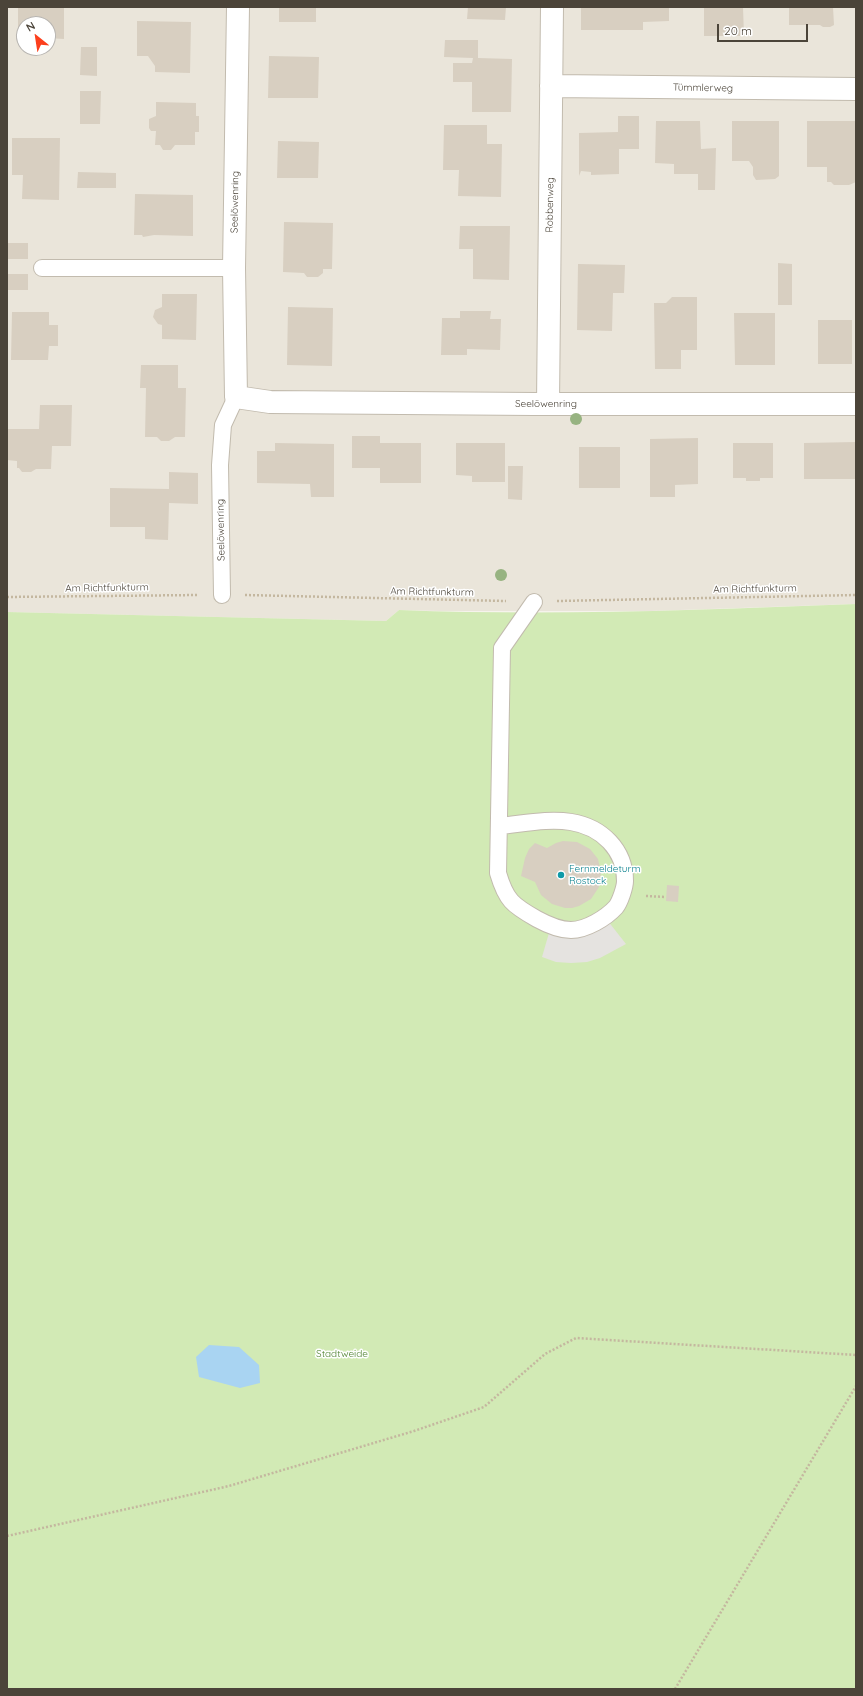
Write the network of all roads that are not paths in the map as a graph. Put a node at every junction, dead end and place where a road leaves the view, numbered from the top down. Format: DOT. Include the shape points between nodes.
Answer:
graph roads {
  1 [pos="238,7"];
  2 [pos="552,7"];
  3 [pos="551,86"];
  4 [pos="856,89"];
  5 [pos="42,268"];
  6 [pos="234,268"];
  7 [pos="236,397"];
  8 [pos="548,404"];
  9 [pos="856,404"];
  10 [pos="222,594"];
  11 [pos="534,602"];
  12 [pos="499,826"];
  1 -- 6 [label="street, Seelöwenring"];
  2 -- 3 [label="street, Robbenweg"];
  3 -- 4 [label="street, Tümmlerweg"];
  3 -- 8 [label="street, Robbenweg"];
  5 -- 6 [label="lane"];
  6 -- 7 [label="street, Seelöwenring"];
  7 -- 8 [label="street, Seelöwenring" via="270,402"];
  7 -- 10 [label="lane, Seelöwenring" via="223,425 220,465"];
  8 -- 9 [label="street, Seelöwenring"];
  11 -- 12 [label="lane" via="502,648"];
  12 -- 12 [label="lane" via="548,821 572,822 593,829 611,840 622,862 625,883 617,906 591,925 572,930 551,926 517,908 504,892 498,873"];
}
